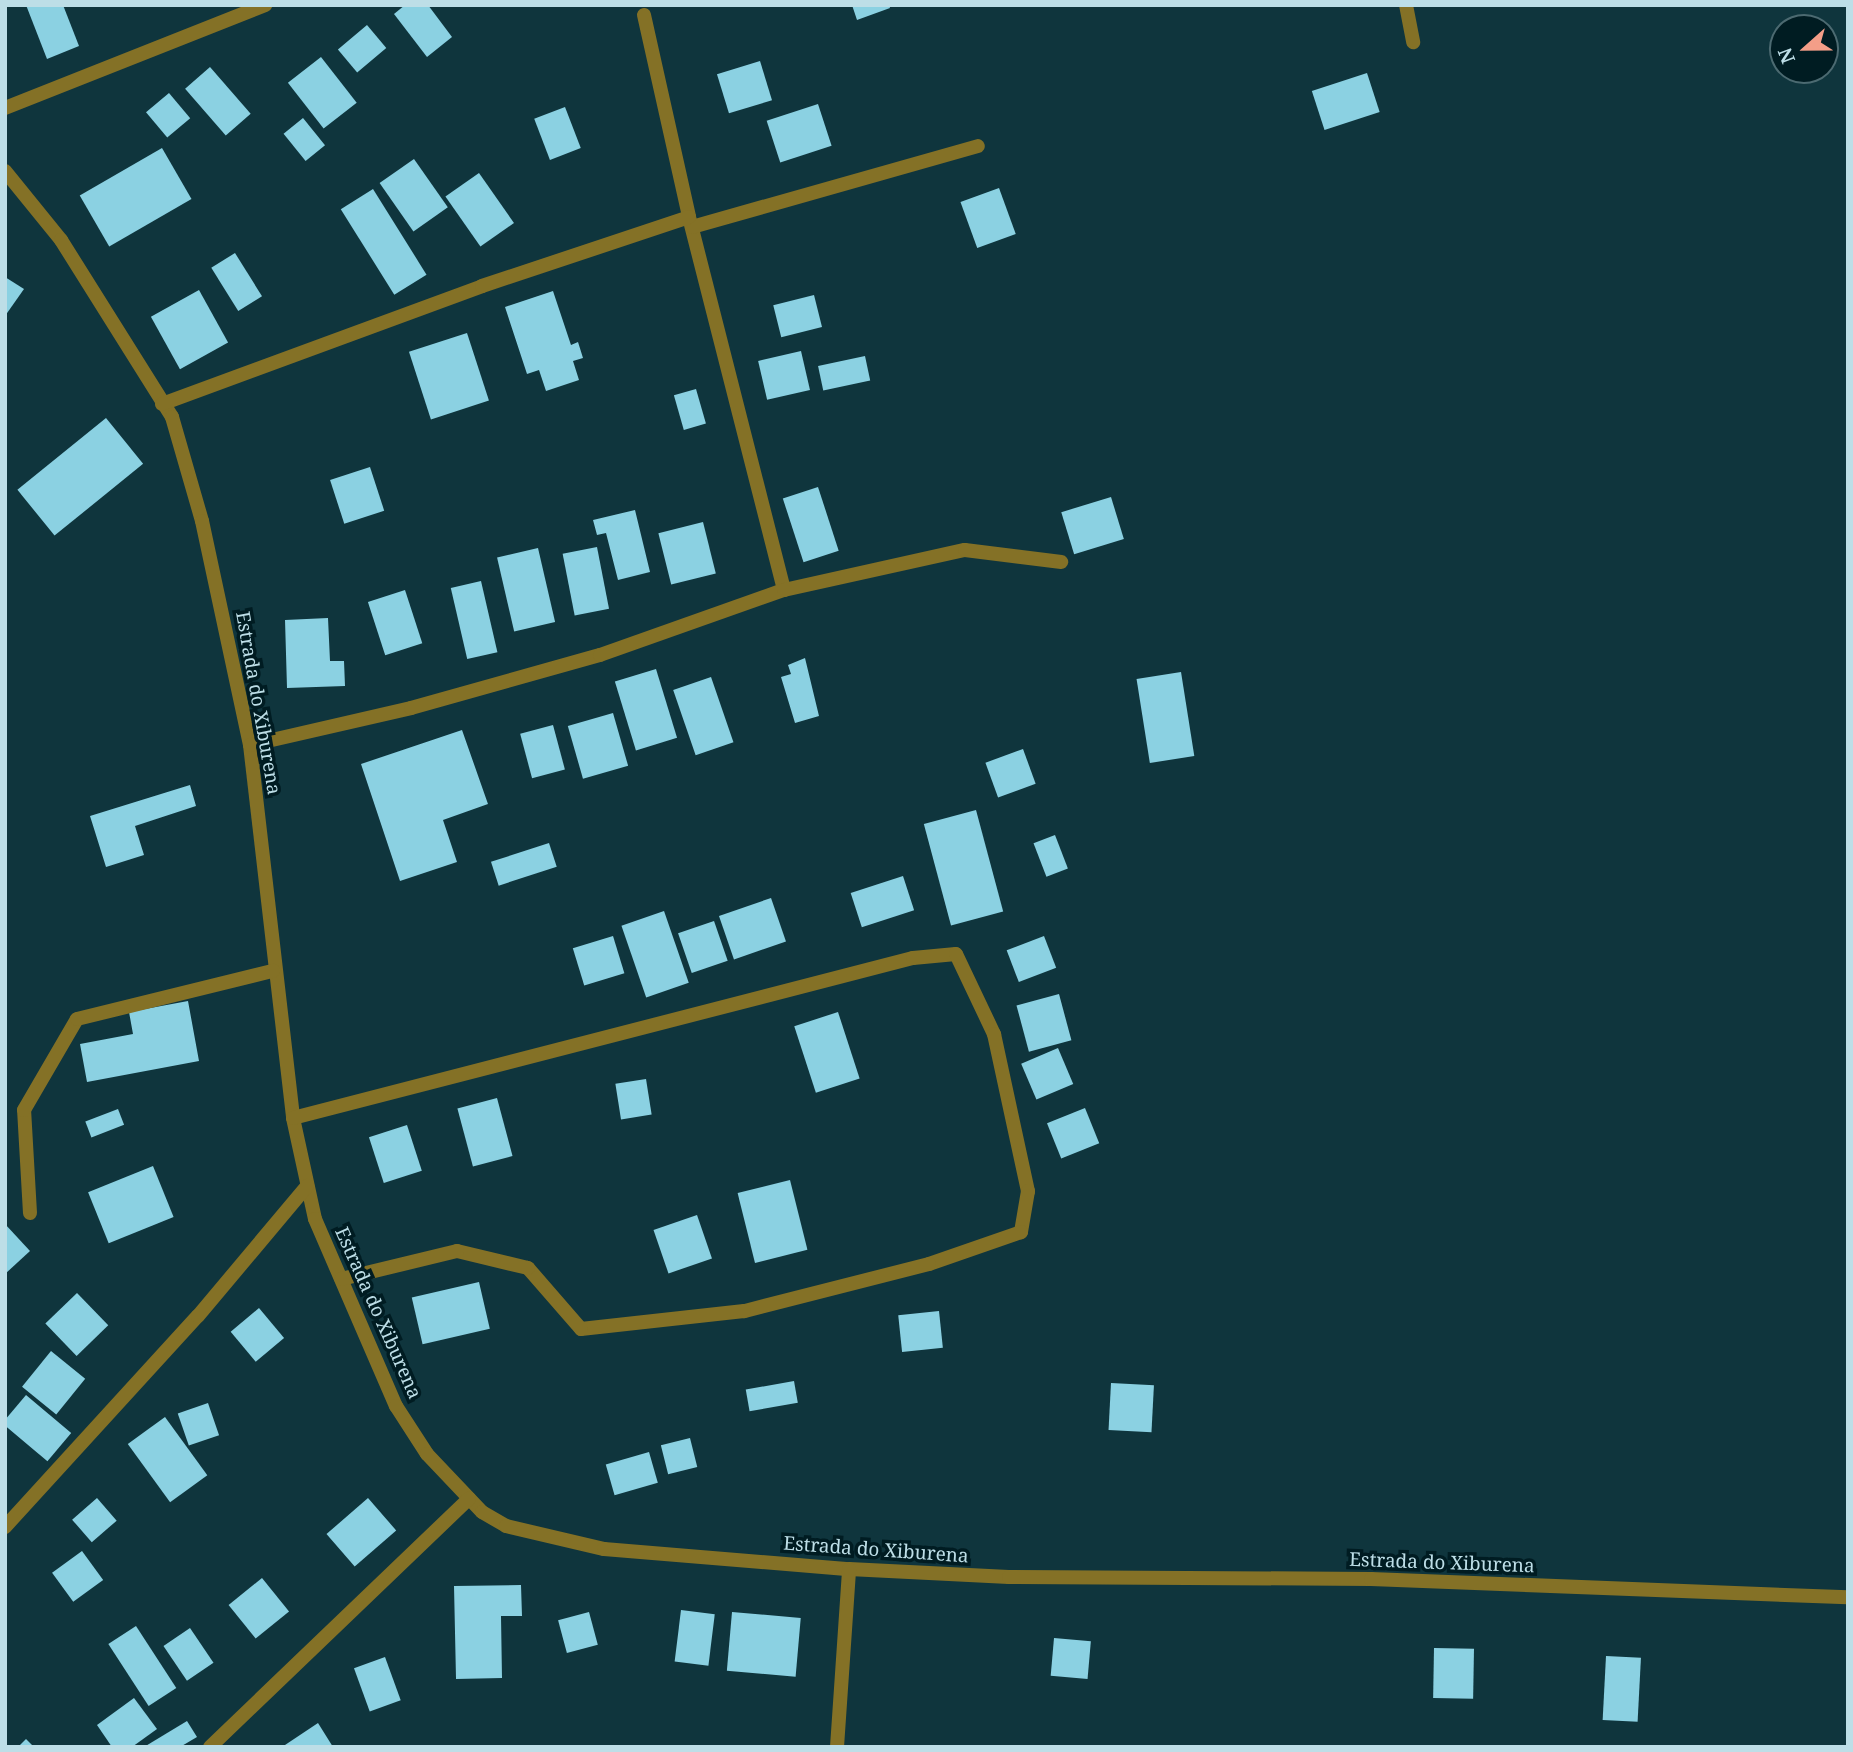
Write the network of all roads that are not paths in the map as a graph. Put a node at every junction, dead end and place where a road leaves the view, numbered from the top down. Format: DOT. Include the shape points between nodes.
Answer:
graph roads {
  1 [pos="265,5"];
  2 [pos="1406,5"];
  3 [pos="644,15"];
  4 [pos="1413,42"];
  5 [pos="5,108"];
  6 [pos="978,146"];
  7 [pos="5,171"];
  8 [pos="690,222"];
  9 [pos="162,404"];
  10 [pos="1060,562"];
  11 [pos="784,590"];
  12 [pos="250,745"];
  13 [pos="273,971"];
  14 [pos="293,1118"];
  15 [pos="307,1186"];
  16 [pos="30,1213"];
  17 [pos="341,1279"];
  18 [pos="469,1499"];
  19 [pos="5,1527"];
  20 [pos="849,1569"];
  21 [pos="1848,1597"];
  22 [pos="210,1747"];
  23 [pos="837,1747"];
  1 -- 5 [label="street"];
  2 -- 4 [label="street"];
  3 -- 8 [label="street"];
  6 -- 8 [label="street"];
  7 -- 9 [label="street, Estrada do Xiburena" via="61,240 131,345"];
  8 -- 9 [label="street" via="482,286"];
  8 -- 11 [label="street"];
  9 -- 12 [label="street, Estrada do Xiburena" via="172,417 202,521"];
  10 -- 11 [label="street" via="965,550"];
  11 -- 12 [label="street" via="600,655 411,708"];
  12 -- 13 [label="street, Estrada do Xiburena"];
  13 -- 14 [label="street, Estrada do Xiburena"];
  13 -- 16 [label="street" via="76,1018 24,1110"];
  14 -- 15 [label="street, Estrada do Xiburena"];
  14 -- 17 [label="street" via="913,958 956,954 994,1034 1028,1191 1021,1232 929,1264 744,1311 581,1329 527,1268 457,1251"];
  15 -- 17 [label="street, Estrada do Xiburena" via="315,1219"];
  15 -- 19 [label="street" via="198,1316"];
  17 -- 18 [label="street, Estrada do Xiburena" via="396,1406 427,1454"];
  18 -- 20 [label="street, Estrada do Xiburena" via="506,1526 604,1549"];
  18 -- 22 [label="street"];
  20 -- 21 [label="street, Estrada do Xiburena" via="1009,1577 1371,1579"];
  20 -- 23 [label="street"];
}
